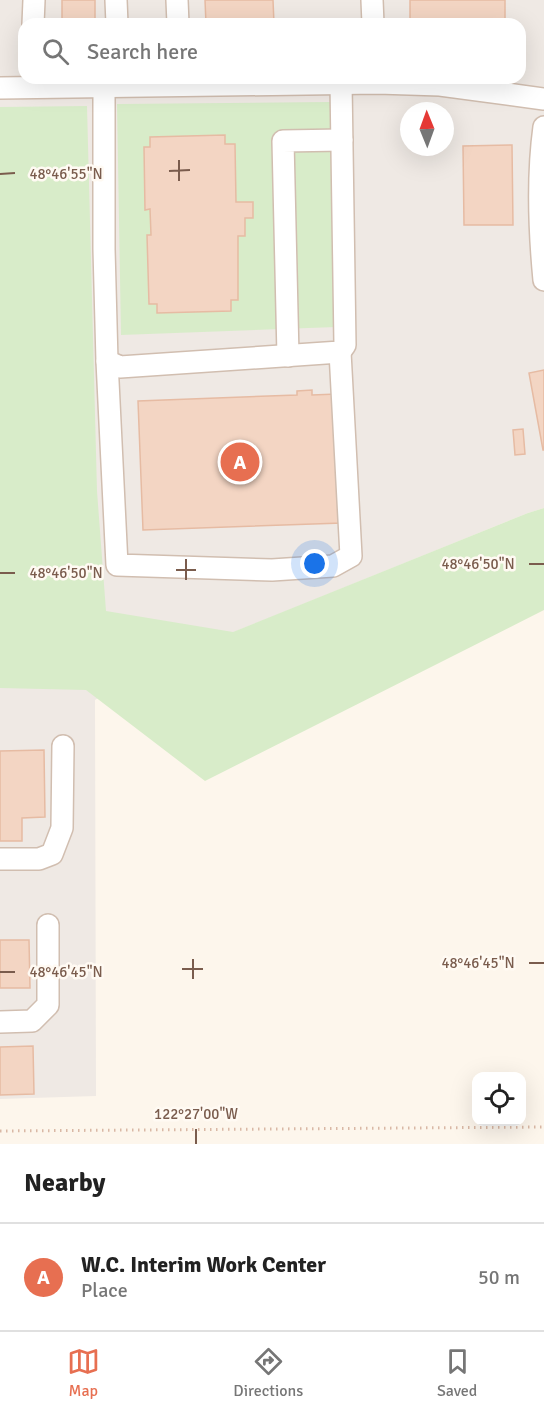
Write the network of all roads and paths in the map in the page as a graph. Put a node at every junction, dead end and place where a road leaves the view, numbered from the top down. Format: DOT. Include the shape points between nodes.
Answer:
graph roads {
  1 [pos="34,0"];
  2 [pos="116,0"];
  3 [pos="177,0"];
  4 [pos="372,0"];
  5 [pos="33,18"];
  6 [pos="117,18"];
  7 [pos="178,18"];
  8 [pos="373,18"];
  9 [pos="26,84"];
  10 [pos="113,84"];
  11 [pos="341,84"];
  12 [pos="428,84"];
  13 [pos="0,88"];
  14 [pos="544,99"];
  15 [pos="544,127"];
  16 [pos="342,140"];
  17 [pos="544,280"];
  18 [pos="340,352"];
  19 [pos="288,356"];
  20 [pos="107,361"];
  21 [pos="63,746"];
  22 [pos="0,859"];
  23 [pos="48,926"];
  24 [pos="0,1022"];
  25 [pos="544,1127"];
  26 [pos="0,1131"];
  1 -- 5 [label="street"];
  2 -- 6 [label="street"];
  3 -- 7 [label="street"];
  4 -- 8 [label="street"];
  9 -- 13 [label="street"];
  10 -- 20 [label="street" via="104,249"];
  11 -- 16 [label="street"];
  12 -- 14 [label="street"];
  15 -- 17 [label="street" via="538,175"];
  16 -- 18 [label="street" via="345,345"];
  16 -- 19 [label="street" via="283,141"];
  18 -- 19 [label="street"];
  18 -- 20 [label="street" via="351,556 333,566 272,570 117,564"];
  19 -- 20 [label="street" via="120,367"];
  21 -- 22 [label="street" via="62,828 52,854 39,859"];
  23 -- 24 [label="street" via="48,1005 32,1022"];
  25 -- 26 [label="path"];
}
